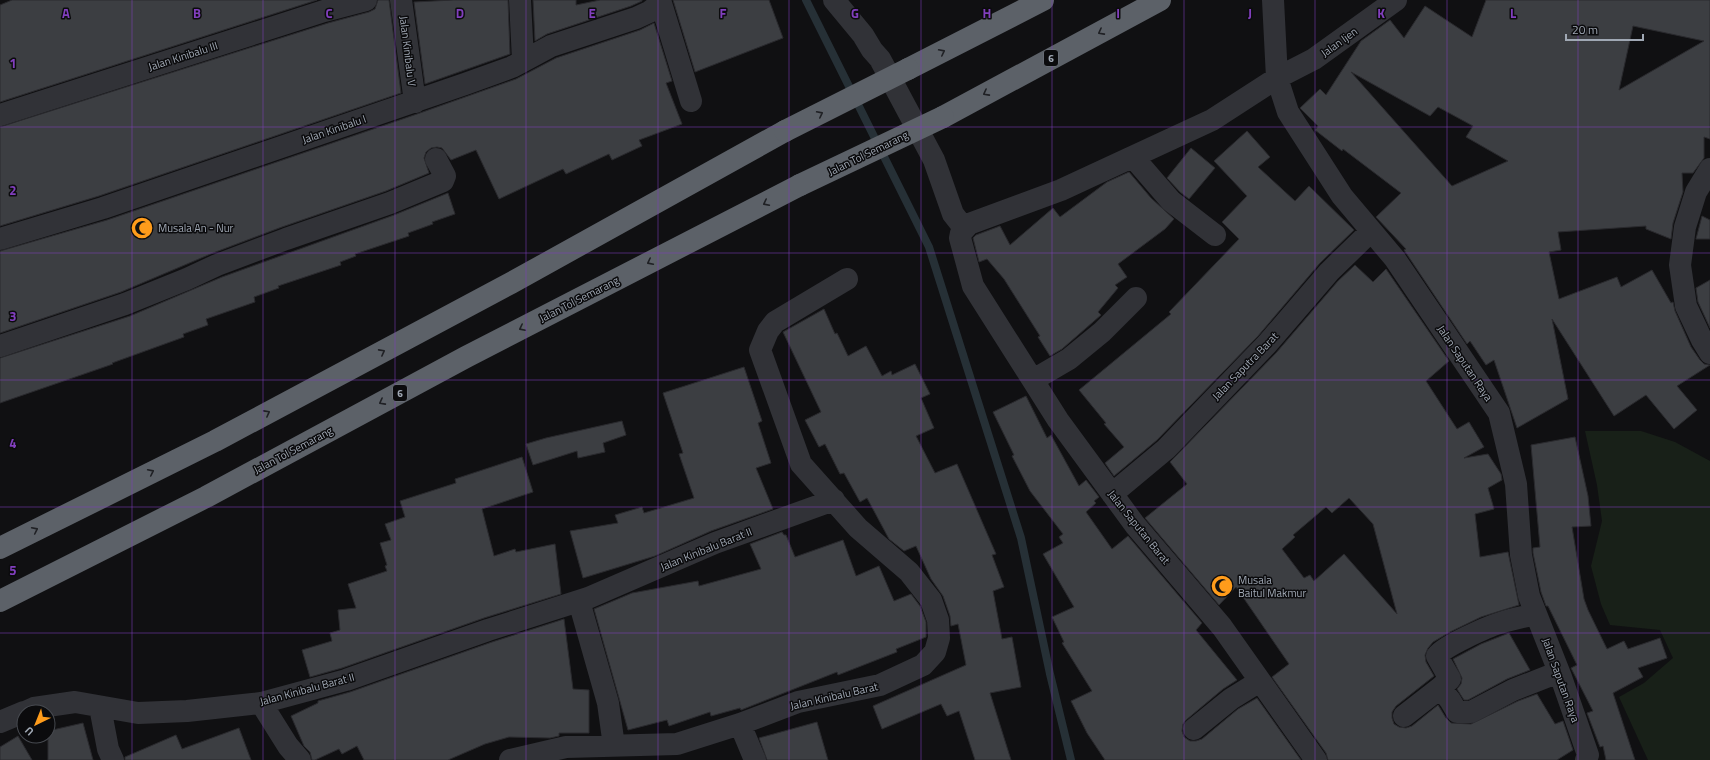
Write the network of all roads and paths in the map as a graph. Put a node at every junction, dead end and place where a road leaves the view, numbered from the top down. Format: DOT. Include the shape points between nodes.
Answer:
graph roads {
  1 [pos="366,0"];
  2 [pos="402,0"];
  3 [pos="520,0"];
  4 [pos="834,0"];
  5 [pos="1043,0"];
  6 [pos="1160,0"];
  7 [pos="1273,0"];
  8 [pos="1396,0"];
  9 [pos="661,2"];
  10 [pos="523,60"];
  11 [pos="1277,78"];
  12 [pos="691,101"];
  13 [pos="415,102"];
  14 [pos="0,115"];
  15 [pos="1133,157"];
  16 [pos="436,159"];
  17 [pos="1710,169"];
  18 [pos="964,228"];
  19 [pos="1371,231"];
  20 [pos="1215,235"];
  21 [pos="0,238"];
  22 [pos="847,279"];
  23 [pos="1136,298"];
  24 [pos="0,346"];
  25 [pos="1710,353"];
  26 [pos="1033,380"];
  27 [pos="1112,494"];
  28 [pos="834,500"];
  29 [pos="0,548"];
  30 [pos="0,600"];
  31 [pos="579,601"];
  32 [pos="1536,614"];
  33 [pos="1559,672"];
  34 [pos="1260,681"];
  35 [pos="1440,688"];
  36 [pos="261,703"];
  37 [pos="56,705"];
  38 [pos="100,707"];
  39 [pos="16,715"];
  40 [pos="1404,716"];
  41 [pos="0,722"];
  42 [pos="740,724"];
  43 [pos="1194,728"];
  44 [pos="614,746"];
  45 [pos="113,760"];
  46 [pos="300,760"];
  47 [pos="510,760"];
  48 [pos="754,760"];
  49 [pos="1316,760"];
  50 [pos="1586,760"];
  1 -- 14 [label="street, Jalan Kinibalu III" via="302,18"];
  2 -- 13 [label="street, Jalan Kinibalu V"];
  3 -- 10 [label="street"];
  4 -- 18 [label="street" via="880,60 934,160 953,214"];
  29 -- 5 [label="highway, one-way, bridge" via="214,441 512,283 786,131"];
  6 -- 30 [label="highway, Jalan Tol Semarang / 6, one-way, bridge" via="943,117 800,185 466,357 206,497"];
  7 -- 11 [label="street, Jalan Saputan Raya"];
  8 -- 11 [label="street, Jalan Ijen" via="1314,60"];
  9 -- 10 [label="street, Jalan Kinibalu I" via="636,18 551,46"];
  9 -- 12 [label="street"];
  10 -- 13 [label="street, Jalan Kinibalu I" via="512,67"];
  11 -- 15 [label="street, Jalan Ijen" via="1212,120"];
  11 -- 19 [label="street, Jalan Saputan Raya" via="1288,112 1342,196"];
  13 -- 21 [label="street, Jalan Kinibalu I" via="103,208"];
  15 -- 18 [label="street, Jalan Ijen" via="1061,190"];
  15 -- 20 [label="street" via="1171,201"];
  16 -- 24 [label="street" via="444,176 443,181 390,203 218,265 125,304"];
  17 -- 25 [label="street" via="1696,192 1685,227 1680,265 1686,306"];
  18 -- 26 [label="street, Jalan Saputan Barat" via="960,238 973,286"];
  19 -- 27 [label="street, Jalan Saputra Barat" via="1329,272 1267,344 1166,449"];
  19 -- 32 [label="street, Jalan Saputan Raya" via="1395,259 1499,413 1516,484 1521,555"];
  22 -- 28 [label="street, Jalan Kinibalu Barat" via="775,322 760,350 801,464"];
  23 -- 26 [label="street" via="1123,314 1075,354"];
  26 -- 27 [label="street, Jalan Saputan Barat" via="1058,420"];
  27 -- 34 [label="street, Jalan Saputan Barat" via="1135,525 1222,627"];
  28 -- 31 [label="street, Jalan Kinibalu Barat II" via="715,543"];
  28 -- 42 [label="street, Jalan Kinibalu Barat" via="858,528 909,572 932,600 938,620 939,638 935,652 923,665 880,685 798,702"];
  31 -- 36 [label="street, Jalan Kinibalu Barat II" via="346,680"];
  31 -- 44 [label="street" via="608,703"];
  32 -- 33 [label="street, Jalan Saputan Raya"];
  32 -- 35 [label="street" via="1494,624 1438,654 1450,679"];
  33 -- 35 [label="street" via="1513,690 1471,712 1457,712"];
  33 -- 50 [label="street, Jalan Saputan Raya" via="1588,755"];
  34 -- 43 [label="street" via="1231,699"];
  34 -- 49 [label="street, Jalan Saputan Barat"];
  35 -- 40 [label="street"];
  36 -- 38 [label="street, Jalan Kinibalu Barat II" via="138,714"];
  36 -- 46 [label="street"];
  37 -- 38 [label="street, Jalan Kinibalu Barat II" via="75,702"];
  38 -- 45 [label="street" via="108,749"];
  39 -- 41 [label="street, Jalan Kinibalu Barat II"];
  42 -- 44 [label="street, Jalan Kinibalu Barat" via="677,744"];
  42 -- 48 [label="street"];
  44 -- 47 [label="street, Jalan Kinibalu Barat" via="566,747"];
}
